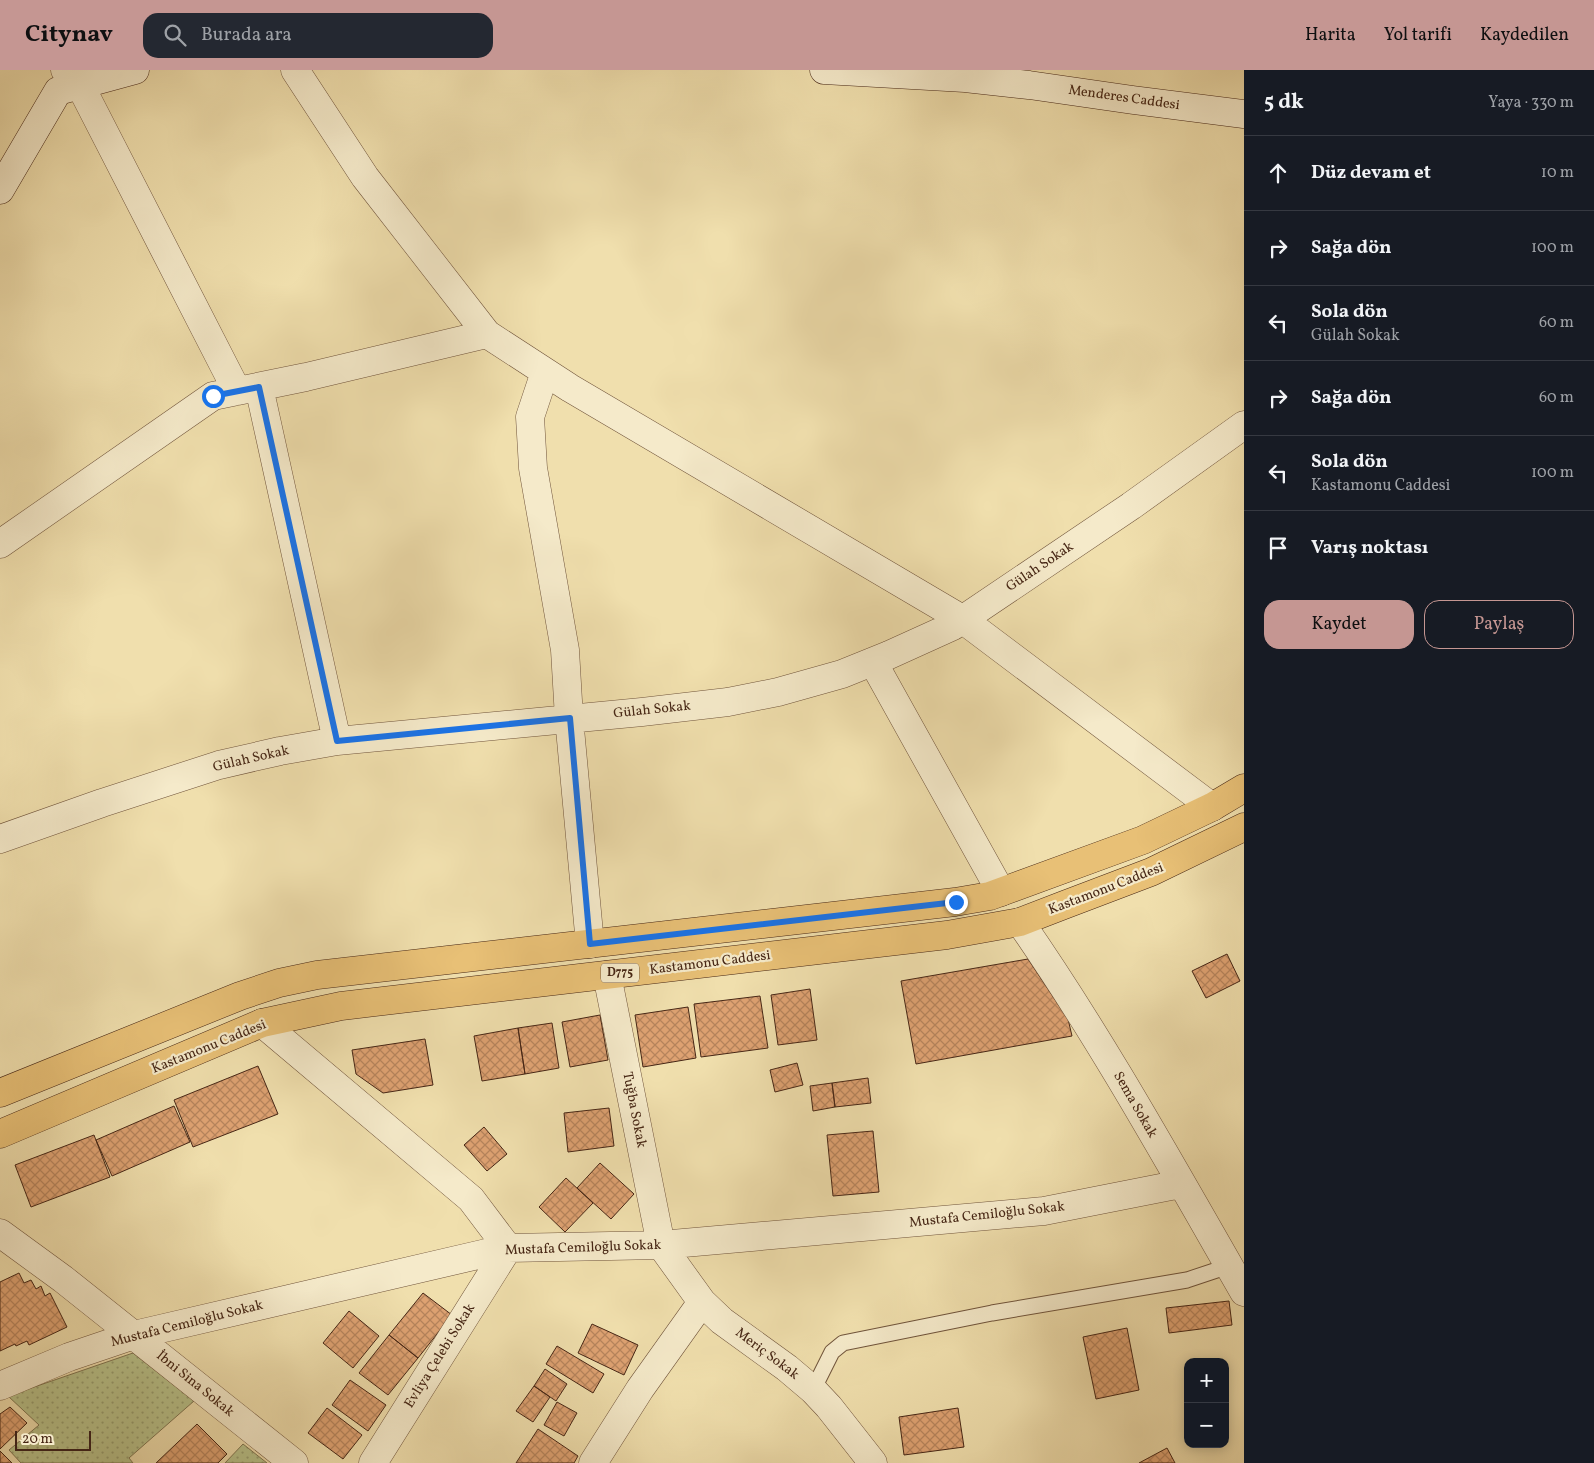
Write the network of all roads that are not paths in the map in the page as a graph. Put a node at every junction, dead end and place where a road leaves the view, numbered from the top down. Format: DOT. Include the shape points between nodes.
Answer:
graph roads {
  1 [pos="136,70"];
  2 [pos="295,70"];
  3 [pos="824,70"];
  4 [pos="72,78"];
  5 [pos="1244,114"];
  6 [pos="0,190"];
  7 [pos="487,334"];
  8 [pos="546,372"];
  9 [pos="248,389"];
  10 [pos="1244,425"];
  11 [pos="0,544"];
  12 [pos="962,619"];
  13 [pos="873,662"];
  14 [pos="570,718"];
  15 [pos="337,741"];
  16 [pos="1244,788"];
  17 [pos="1212,807"];
  18 [pos="1242,830"];
  19 [pos="2,835"];
  20 [pos="1001,892"];
  21 [pos="1020,922"];
  22 [pos="590,944"];
  23 [pos="607,975"];
  24 [pos="262,1023"];
  25 [pos="0,1093"];
  26 [pos="0,1134"];
  27 [pos="1181,1184"];
  28 [pos="0,1234"];
  29 [pos="661,1245"];
  30 [pos="508,1248"];
  31 [pos="1229,1266"];
  32 [pos="1244,1292"];
  33 [pos="702,1302"];
  34 [pos="134,1335"];
  35 [pos="0,1386"];
  36 [pos="813,1390"];
  37 [pos="294,1463"];
  38 [pos="372,1463"];
  39 [pos="593,1463"];
  40 [pos="873,1463"];
  1 -- 4 [label="street"];
  2 -- 7 [label="street" via="365,177"];
  3 -- 5 [label="street, Menderes Caddesi" via="965,78"];
  4 -- 6 [label="street" via="58,92"];
  4 -- 9 [label="street"];
  7 -- 8 [label="street"];
  7 -- 9 [label="street"];
  8 -- 12 [label="street"];
  8 -- 14 [label="street" via="530,417 533,468 565,650"];
  9 -- 11 [label="street" via="213,396"];
  9 -- 15 [label="street"];
  10 -- 12 [label="street, Gülah Sokak" via="1131,506"];
  12 -- 13 [label="street, Gülah Sokak"];
  12 -- 17 [label="street"];
  13 -- 14 [label="street, Gülah Sokak" via="778,692 728,702"];
  13 -- 20 [label="street"];
  14 -- 15 [label="street, Gülah Sokak"];
  14 -- 22 [label="street"];
  15 -- 19 [label="street, Gülah Sokak" via="219,765"];
  16 -- 17 [label="main road"];
  17 -- 18 [label="street"];
  17 -- 20 [label="main road" via="1143,840"];
  18 -- 21 [label="main road, Kastamonu Caddesi / D775" via="1151,872"];
  20 -- 22 [label="main road" via="956,902"];
  21 -- 23 [label="main road, Kastamonu Caddesi / D775" via="947,935"];
  21 -- 27 [label="street, Sema Sokak" via="1057,975"];
  22 -- 25 [label="main road" via="316,975 279,983"];
  23 -- 24 [label="main road, Kastamonu Caddesi / D775" via="341,1006"];
  23 -- 29 [label="street, Tuğba Sokak"];
  24 -- 26 [label="main road, Kastamonu Caddesi / D775"];
  24 -- 30 [label="street" via="471,1199"];
  27 -- 29 [label="street, Mustafa Cemiloğlu Sokak" via="1044,1212"];
  27 -- 31 [label="street, Sema Sokak"];
  28 -- 34 [label="street, İbni Sina Sokak" via="63,1278"];
  29 -- 30 [label="street, Mustafa Cemiloğlu Sokak"];
  29 -- 33 [label="street, Meriç Sokak"];
  30 -- 34 [label="street, Mustafa Cemiloğlu Sokak"];
  30 -- 38 [label="street, Evliya Çelebi Sokak"];
  31 -- 32 [label="street, Sema Sokak"];
  31 -- 36 [label="lane" via="1187,1280 992,1313 843,1343 832,1352"];
  33 -- 36 [label="street, Meriç Sokak"];
  33 -- 39 [label="street" via="640,1389"];
  34 -- 35 [label="street, Mustafa Cemiloğlu Sokak" via="69,1357"];
  34 -- 37 [label="street, İbni Sina Sokak"];
  36 -- 40 [label="street, Meriç Sokak"];
}
